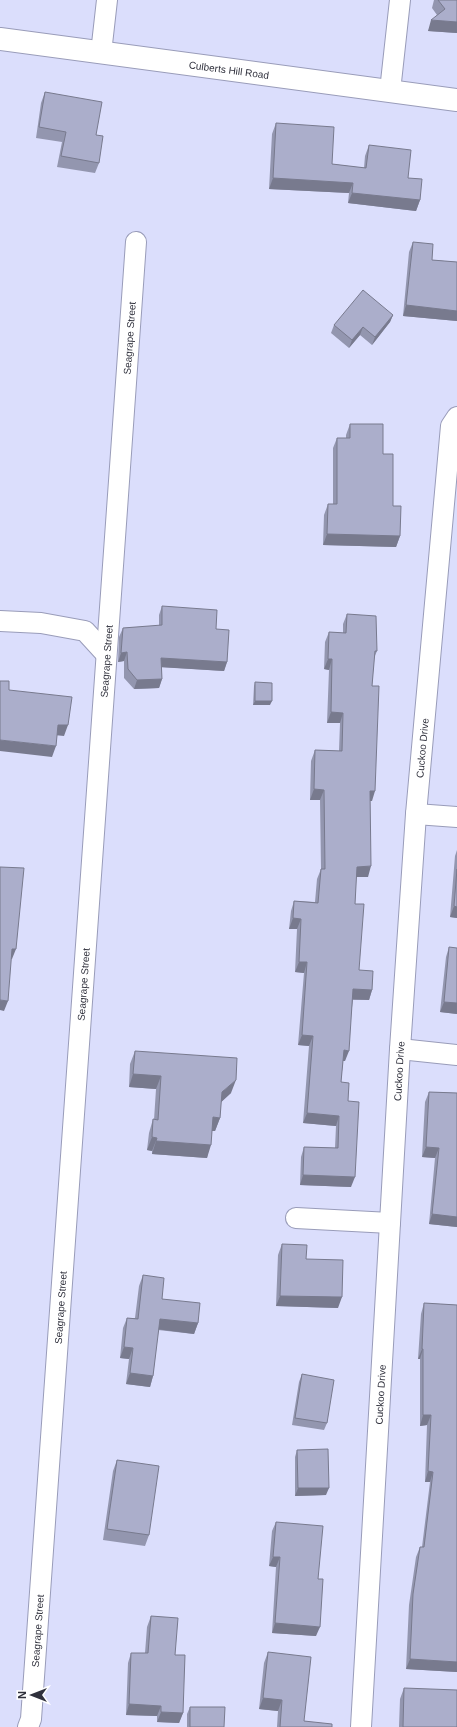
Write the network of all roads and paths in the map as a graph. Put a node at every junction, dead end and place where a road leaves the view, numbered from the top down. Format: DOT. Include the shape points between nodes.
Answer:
graph roads {
  1 [pos="107,0"];
  2 [pos="400,0"];
  3 [pos="0,39"];
  4 [pos="102,53"];
  5 [pos="390,91"];
  6 [pos="457,100"];
  7 [pos="136,242"];
  8 [pos="457,417"];
  9 [pos="0,621"];
  10 [pos="106,654"];
  11 [pos="416,814"];
  12 [pos="457,817"];
  13 [pos="400,1049"];
  14 [pos="457,1055"];
  15 [pos="296,1218"];
  16 [pos="390,1223"];
  17 [pos="28,1727"];
  18 [pos="361,1727"];
  1 -- 4 [label="street"];
  2 -- 5 [label="street"];
  3 -- 4 [label="street, Culberts Hill Road"];
  4 -- 5 [label="street, Culberts Hill Road"];
  5 -- 6 [label="street, Culberts Hill Road"];
  7 -- 10 [label="street, Seagrape Street"];
  8 -- 11 [label="street, Cuckoo Drive" via="451,426"];
  9 -- 10 [label="street" via="42,623 85,631"];
  10 -- 17 [label="street, Seagrape Street" via="31,1719"];
  11 -- 12 [label="street"];
  11 -- 13 [label="street, Cuckoo Drive"];
  13 -- 14 [label="street"];
  13 -- 16 [label="street, Cuckoo Drive"];
  15 -- 16 [label="street"];
  16 -- 18 [label="street, Cuckoo Drive"];
}
